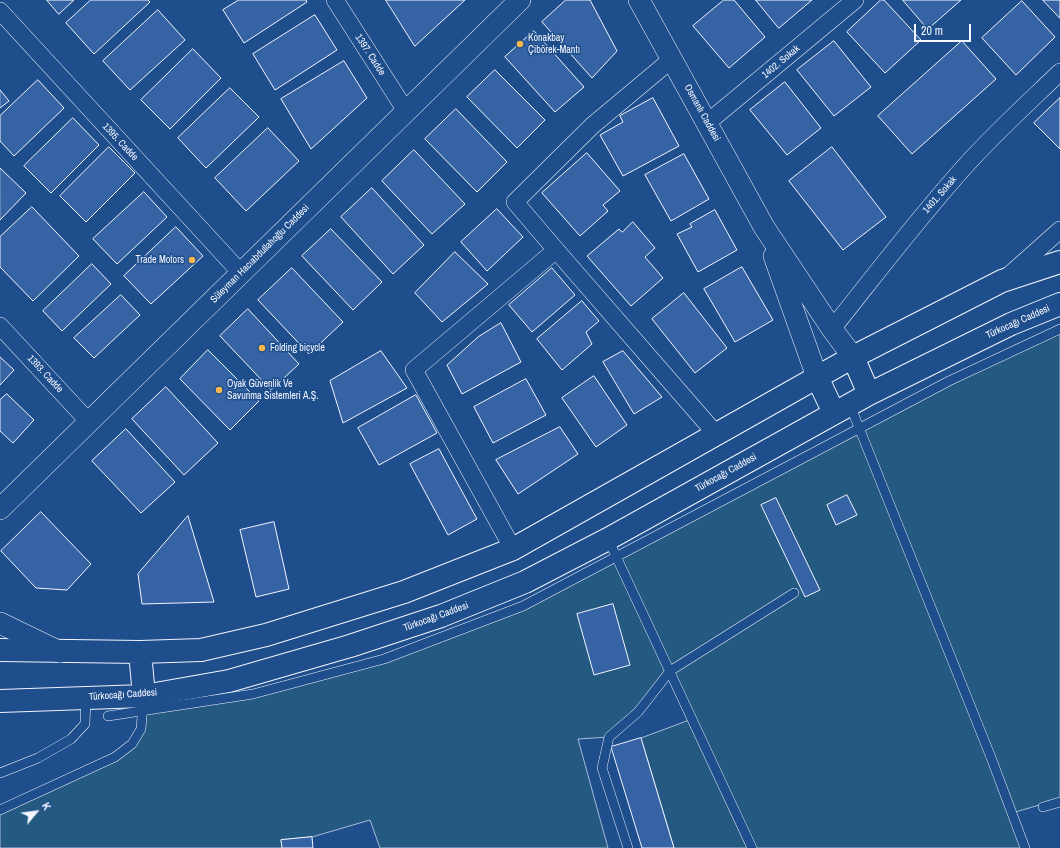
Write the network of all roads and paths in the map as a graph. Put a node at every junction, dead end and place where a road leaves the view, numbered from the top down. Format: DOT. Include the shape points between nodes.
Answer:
graph roads {
  1 [pos="335,0"];
  2 [pos="520,0"];
  3 [pos="639,0"];
  4 [pos="855,0"];
  5 [pos="0,11"];
  6 [pos="672,59"];
  7 [pos="1060,72"];
  8 [pos="406,111"];
  9 [pos="707,123"];
  10 [pos="764,227"];
  11 [pos="1060,230"];
  12 [pos="556,250"];
  13 [pos="1060,262"];
  14 [pos="241,273"];
  15 [pos="1002,281"];
  16 [pos="1060,304"];
  17 [pos="0,326"];
  18 [pos="832,329"];
  19 [pos="1060,329"];
  20 [pos="853,357"];
  21 [pos="817,377"];
  22 [pos="869,394"];
  23 [pos="842,409"];
  24 [pos="89,422"];
  25 [pos="860,429"];
  26 [pos="716,434"];
  27 [pos="0,509"];
  28 [pos="612,548"];
  29 [pos="513,549"];
  30 [pos="794,594"];
  31 [pos="0,623"];
  32 [pos="0,650"];
  33 [pos="61,652"];
  34 [pos="140,652"];
  35 [pos="670,671"];
  36 [pos="86,698"];
  37 [pos="0,701"];
  38 [pos="144,704"];
  39 [pos="108,716"];
  40 [pos="0,773"];
  41 [pos="1060,802"];
  42 [pos="1043,807"];
  43 [pos="0,810"];
  44 [pos="628,848"];
  45 [pos="752,848"];
  46 [pos="1025,848"];
  1 -- 8 [label="street, 1397. Cadde"];
  2 -- 8 [label="street, Süleyman Hacıabdullahoğlu Caddesi"];
  3 -- 6 [label="street, Osmanlı Caddesi"];
  4 -- 9 [label="street, 1402. Sokak"];
  5 -- 14 [label="street, 1395. Cadde"];
  6 -- 9 [label="street, Osmanlı Caddesi"];
  6 -- 12 [label="street" via="593,125 515,202"];
  7 -- 18 [label="street, 1401. Sokak" via="967,164"];
  8 -- 14 [label="street, Süleyman Hacıabdullahoğlu Caddesi"];
  9 -- 10 [label="street, Osmanlı Caddesi"];
  10 -- 18 [label="street, Osmanlı Caddesi"];
  10 -- 21 [label="street, Osmanlı Caddesi"];
  11 -- 15 [label="street"];
  12 -- 26 [label="street"];
  12 -- 29 [label="street" via="414,370"];
  13 -- 15 [label="main road"];
  14 -- 24 [label="street, Süleyman Hacıabdullahoğlu Caddesi"];
  15 -- 20 [label="main road"];
  16 -- 22 [label="main road, Türkocağı Caddesi" via="1011,324"];
  17 -- 24 [label="street, 1393. Cadde"];
  18 -- 20 [label="street, Osmanlı Caddesi"];
  19 -- 25 [label="lane" via="949,381"];
  20 -- 21 [label="main road"];
  20 -- 22 [label="main road"];
  21 -- 23 [label="main road"];
  21 -- 26 [label="main road"];
  22 -- 23 [label="main road, Türkocağı Caddesi"];
  23 -- 25 [label="lane"];
  23 -- 28 [label="main road, Türkocağı Caddesi"];
  24 -- 27 [label="street, Süleyman Hacıabdullahoğlu Caddesi"];
  25 -- 28 [label="lane"];
  25 -- 46 [label="lane"];
  26 -- 29 [label="main road"];
  28 -- 35 [label="lane"];
  28 -- 38 [label="main road, Türkocağı Caddesi" via="441,616 350,646"];
  29 -- 34 [label="main road" via="404,592 266,635 201,650"];
  30 -- 35 [label="lane"];
  31 -- 33 [label="street"];
  32 -- 33 [label="main road"];
  33 -- 34 [label="main road"];
  34 -- 38 [label="main road"];
  35 -- 44 [label="lane" via="638,712 608,737 602,768"];
  35 -- 45 [label="lane"];
  36 -- 37 [label="main road, Türkocağı Caddesi"];
  36 -- 38 [label="main road, Türkocağı Caddesi"];
  36 -- 40 [label="lane" via="85,724 71,739 38,758"];
  38 -- 39 [label="lane"];
  38 -- 43 [label="lane" via="141,729 132,744 115,757"];
  41 -- 42 [label="lane"];
}
